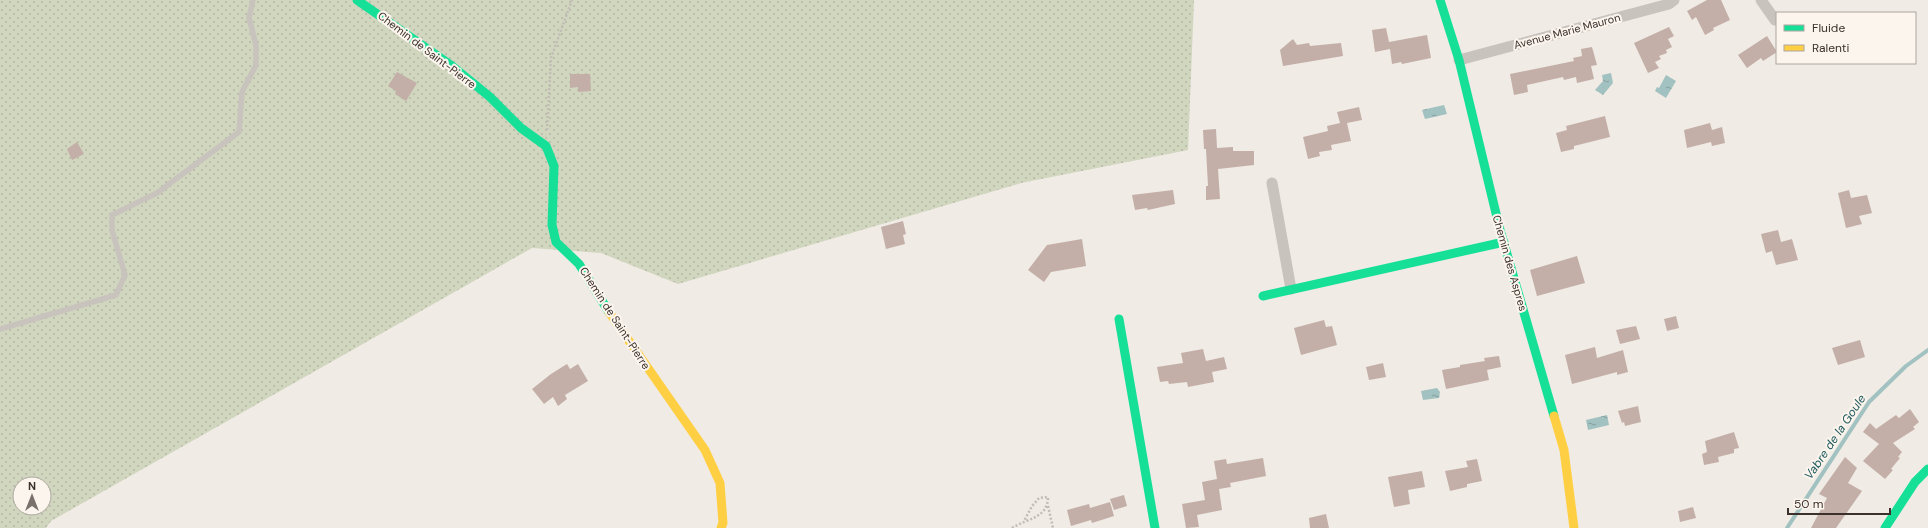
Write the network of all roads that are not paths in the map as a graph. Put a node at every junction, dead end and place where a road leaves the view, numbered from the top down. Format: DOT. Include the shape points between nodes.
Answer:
graph roads {
  1 [pos="254,0"];
  2 [pos="357,0"];
  3 [pos="1440,0"];
  4 [pos="1674,0"];
  5 [pos="1761,0"];
  6 [pos="1775,20"];
  7 [pos="1459,60"];
  8 [pos="1272,182"];
  9 [pos="1504,242"];
  10 [pos="1291,289"];
  11 [pos="1263,296"];
  12 [pos="1120,319"];
  13 [pos="0,330"];
  14 [pos="1928,469"];
  15 [pos="721,528"];
  16 [pos="1155,528"];
  17 [pos="1574,528"];
  18 [pos="1885,528"];
  1 -- 13 [label="lane" via="248,18 256,45 256,65 242,92 239,132 158,193 112,215 112,230 125,275 116,295"];
  2 -- 15 [label="street, Chemin de Saint-Pierre" via="452,66 490,97 521,128 546,146 554,166 552,225 556,242 579,264 628,341 705,450 720,483 723,523"];
  3 -- 7 [label="street, Chemin des Aspres"];
  4 -- 7 [label="street, Avenue Marie Mauron" via="1669,4"];
  5 -- 6 [label="street"];
  7 -- 9 [label="street, Chemin des Aspres"];
  8 -- 10 [label="street"];
  9 -- 10 [label="street"];
  9 -- 17 [label="street, Chemin des Aspres" via="1564,450"];
  10 -- 11 [label="street"];
  12 -- 16 [label="street"];
  14 -- 18 [label="street" via="1915,482"];
}
